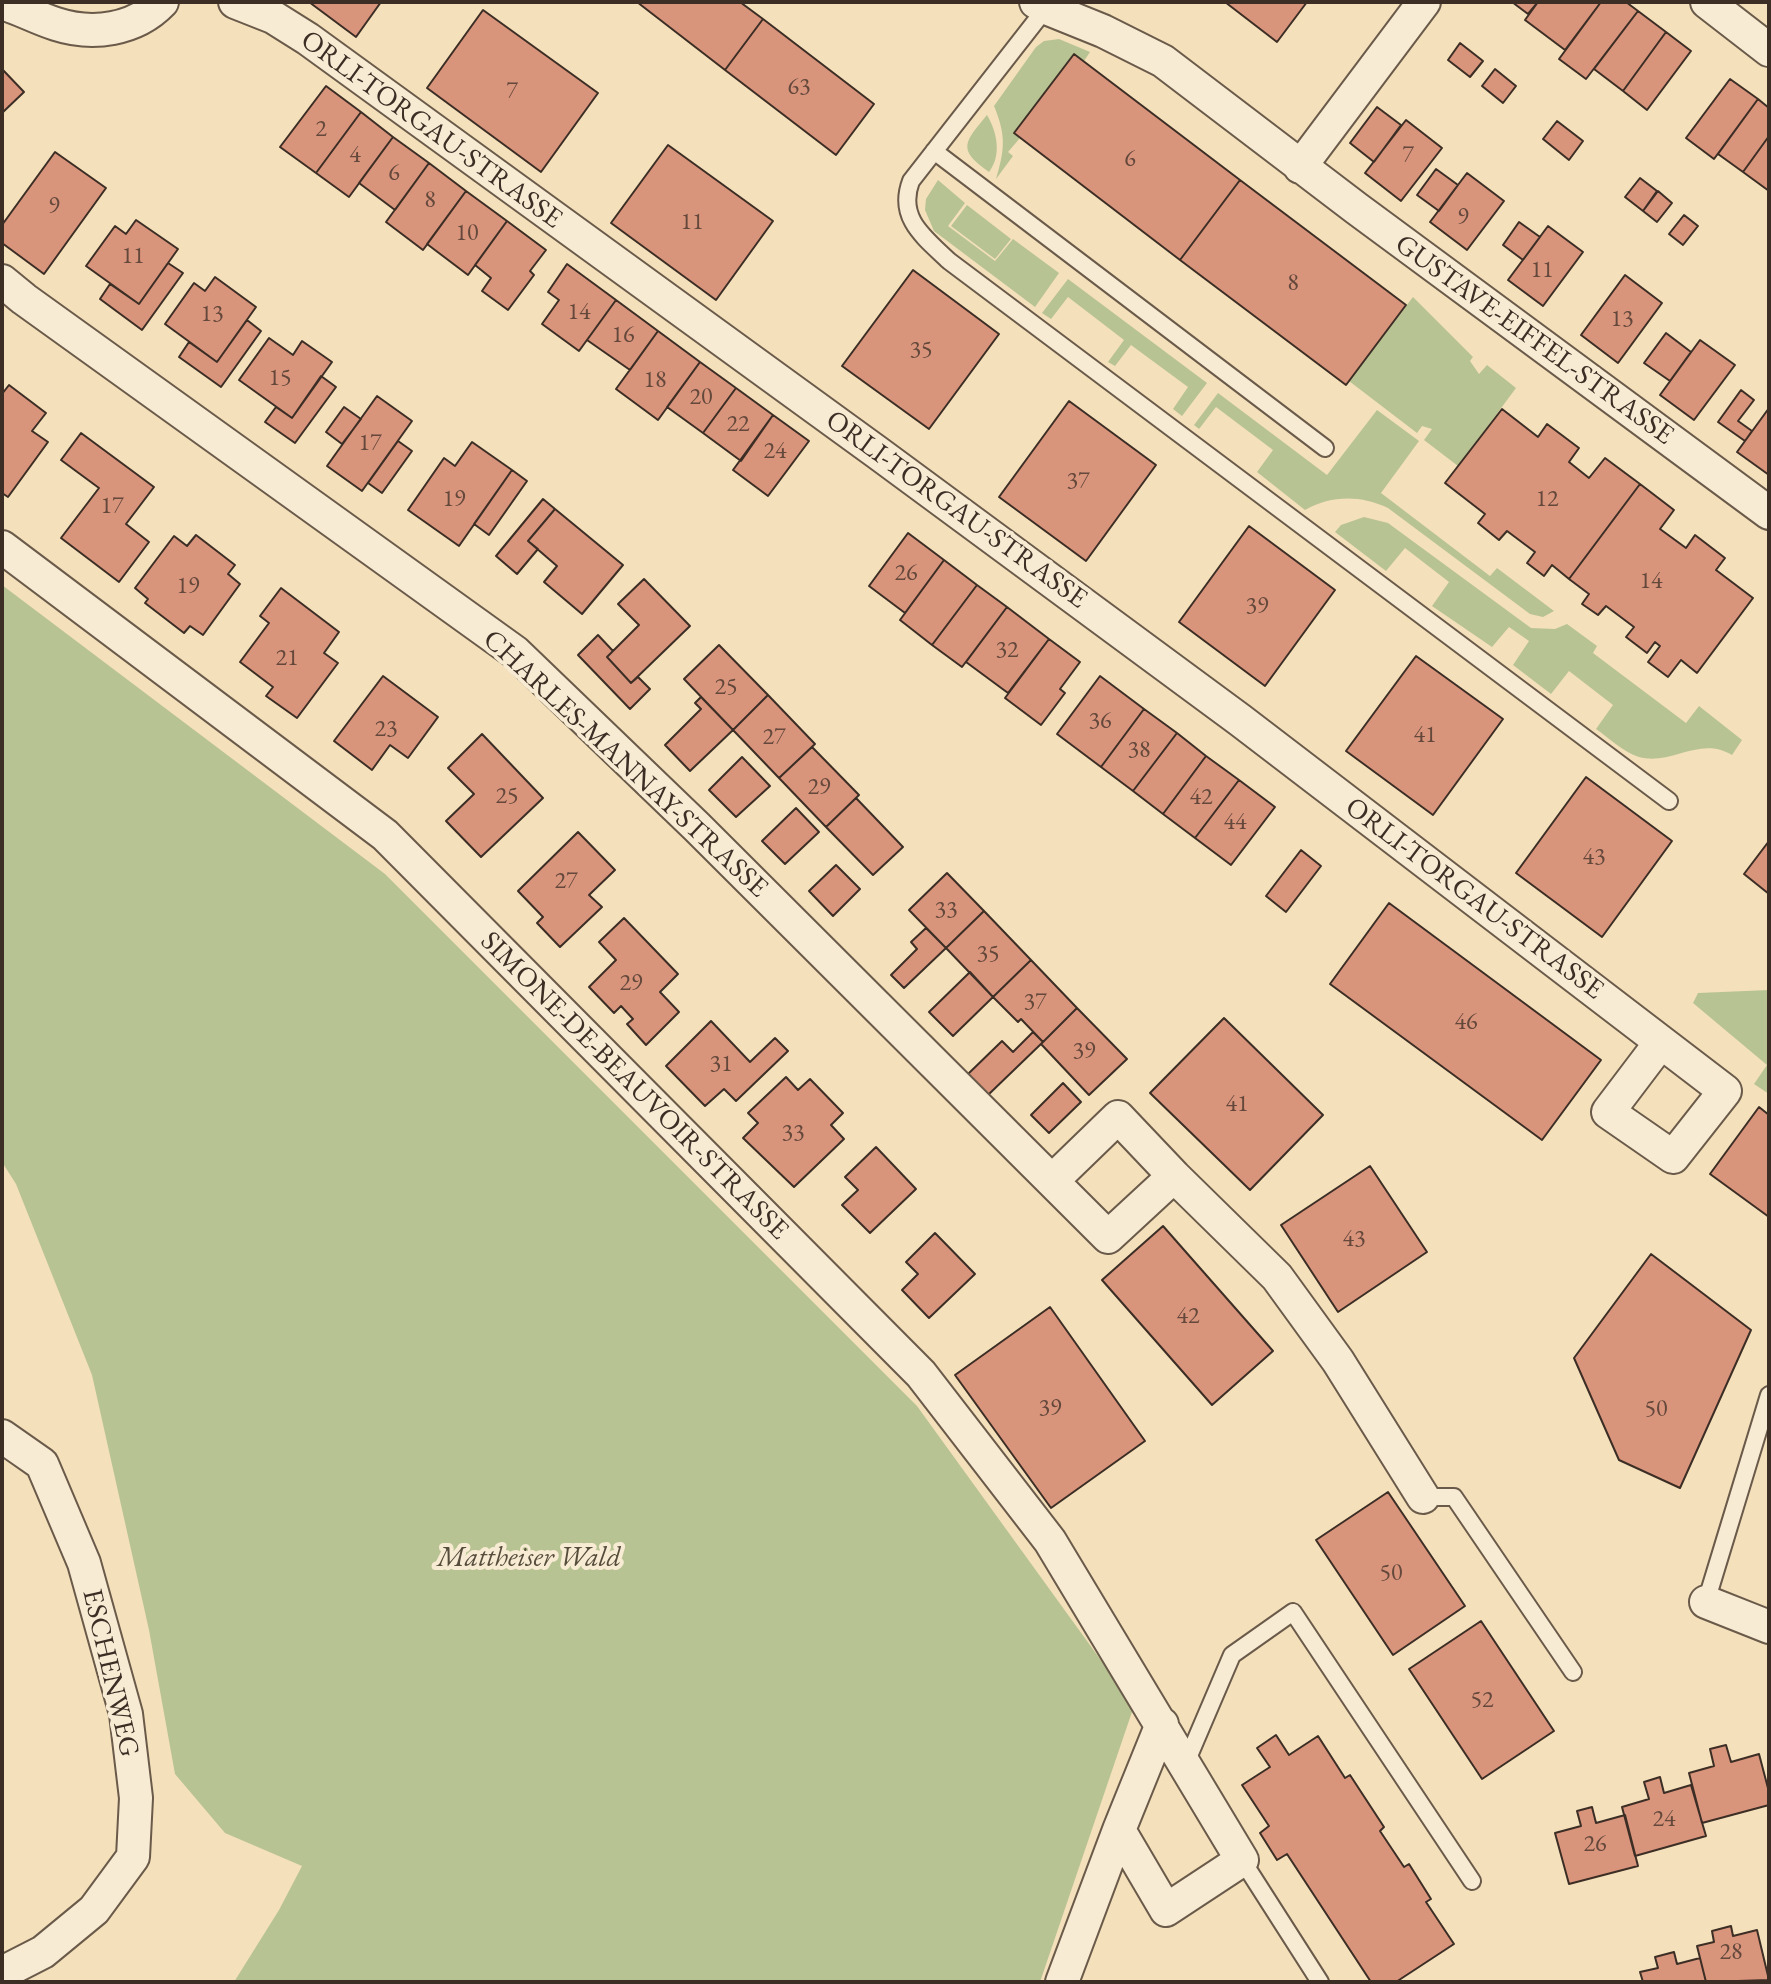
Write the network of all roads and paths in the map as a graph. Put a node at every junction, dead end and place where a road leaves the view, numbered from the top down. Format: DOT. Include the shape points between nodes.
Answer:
graph roads {
  1 [pos="162,2"];
  2 [pos="235,2"];
  3 [pos="1424,2"];
  4 [pos="1707,2"];
  5 [pos="2,3"];
  6 [pos="1041,5"];
  7 [pos="1769,50"];
  8 [pos="934,151"];
  9 [pos="1300,167"];
  10 [pos="2,281"];
  11 [pos="1325,448"];
  12 [pos="1769,513"];
  13 [pos="2,547"];
  14 [pos="1669,801"];
  15 [pos="1661,1042"];
  16 [pos="1174,1176"];
  17 [pos="1053,1180"];
  18 [pos="1769,1395"];
  19 [pos="2,1436"];
  20 [pos="1423,1497"];
  21 [pos="1706,1602"];
  22 [pos="1769,1627"];
  23 [pos="1573,1672"];
  24 [pos="1162,1724"];
  25 [pos="1185,1765"];
  26 [pos="1119,1830"];
  27 [pos="1242,1860"];
  28 [pos="1472,1881"];
  29 [pos="2,1973"];
  30 [pos="1062,1982"];
  31 [pos="1320,1982"];
  1 -- 5 [label="street" via="140,20 89,30 56,24"];
  2 -- 15 [label="street, ORLI-TORGAU-STRASSE" via="308,39 878,453 1240,720"];
  3 -- 9 [label="street"];
  4 -- 7 [label="street"];
  6 -- 8 [label="lane"];
  6 -- 9 [label="street, GUSTAVE-EIFFEL-STRASSE" via="1163,61"];
  8 -- 11 [label="lane"];
  8 -- 14 [label="lane" via="904,198 915,229 949,261"];
  9 -- 12 [label="street, GUSTAVE-EIFFEL-STRASSE"];
  10 -- 17 [label="street, CHARLES-MANNAY-STRASSE" via="515,652"];
  13 -- 24 [label="street, SIMONE-DE-BEAUVOIR-STRASSE" via="385,835 921,1374 1050,1541"];
  16 -- 17 [label="street, CHARLES-MANNAY-STRASSE" via="1108,1237"];
  16 -- 17 [label="street" via="1118,1117"];
  16 -- 20 [label="street" via="1277,1277 1338,1361"];
  18 -- 21 [label="lane"];
  19 -- 29 [label="street, ESCHENWEG" via="42,1464 84,1563 126,1714 136,1798 133,1857 94,1910 43,1952"];
  20 -- 23 [label="lane" via="1454,1497"];
  21 -- 22 [label="street"];
  24 -- 25 [label="street, SIMONE-DE-BEAUVOIR-STRASSE"];
  24 -- 26 [label="street"];
  25 -- 27 [label="street, SIMONE-DE-BEAUVOIR-STRASSE"];
  25 -- 28 [label="lane" via="1232,1655 1293,1612"];
  26 -- 27 [label="street" via="1166,1910"];
  26 -- 30 [label="street"];
  27 -- 31 [label="lane"];
}
